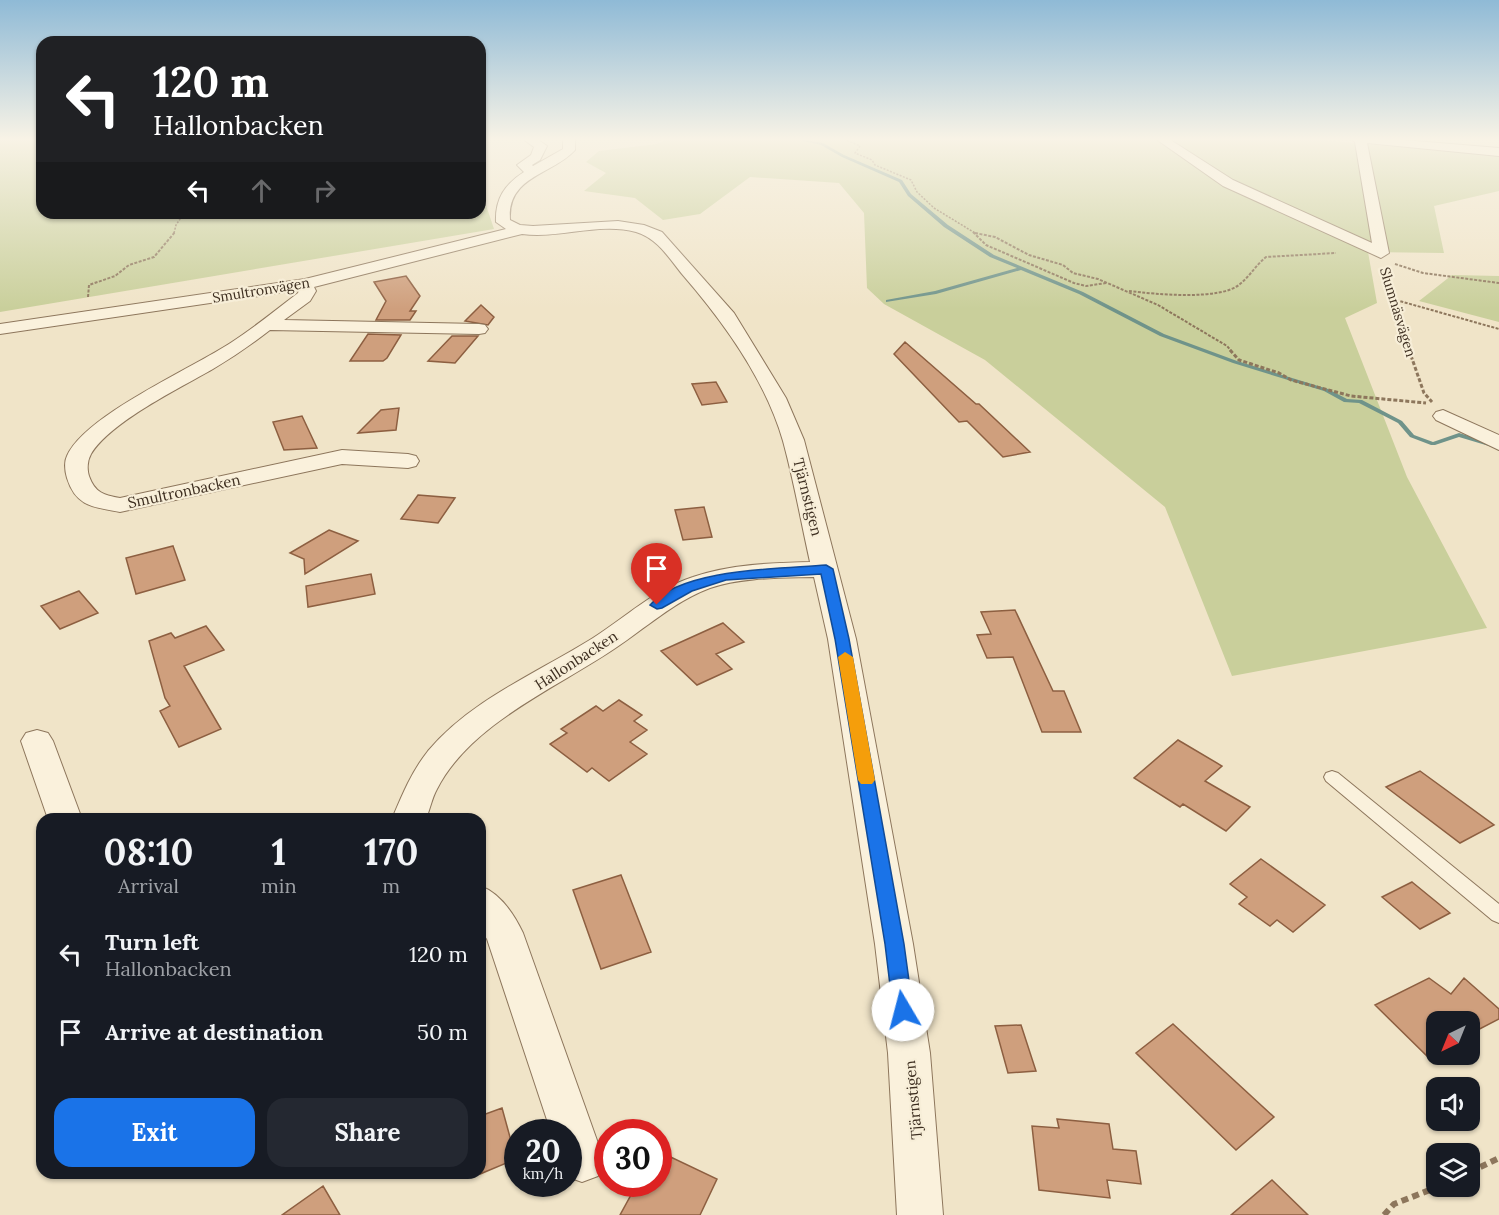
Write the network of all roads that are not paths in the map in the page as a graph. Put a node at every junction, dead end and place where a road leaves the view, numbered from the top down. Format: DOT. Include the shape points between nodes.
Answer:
graph roads {
  1 [pos="507,196"];
  2 [pos="1255,196"];
  3 [pos="1371,196"];
  4 [pos="519,230"];
  5 [pos="305,284"];
  6 [pos="266,325"];
  7 [pos="0,329"];
  8 [pos="479,329"];
  9 [pos="1438,410"];
  10 [pos="1499,443"];
  11 [pos="408,461"];
  12 [pos="826,569"];
  13 [pos="37,741"];
  14 [pos="1332,777"];
  15 [pos="63,813"];
  16 [pos="410,813"];
  17 [pos="486,909"];
  18 [pos="1499,915"];
  19 [pos="567,1119"];
  20 [pos="920,1215"];
  1 -- 4 [label="street" via="503,222"];
  2 -- 3 [label="street, Slumnäsvägen" via="1379,254"];
  4 -- 5 [label="street, Smultronvägen"];
  4 -- 12 [label="street, Tjärnstigen" via="606,224 636,227 657,235 678,257 725,313 784,413"];
  5 -- 6 [label="street, Smultronbacken" via="308,291 304,297"];
  5 -- 7 [label="street, Smultronvägen"];
  6 -- 8 [label="street"];
  6 -- 11 [label="street, Smultronbacken" via="103,428 78,456 76,471 81,486 92,499 120,505 146,501 342,457"];
  9 -- 10 [label="street"];
  12 -- 16 [label="street, Hallonbacken" via="725,577 668,598 606,643 457,738 426,775"];
  12 -- 20 [label="street, Tjärnstigen" via="842,639 894,944 909,1053"];
  13 -- 15 [label="street"];
  14 -- 18 [label="lane"];
  17 -- 19 [label="street" via="504,933"];
}
